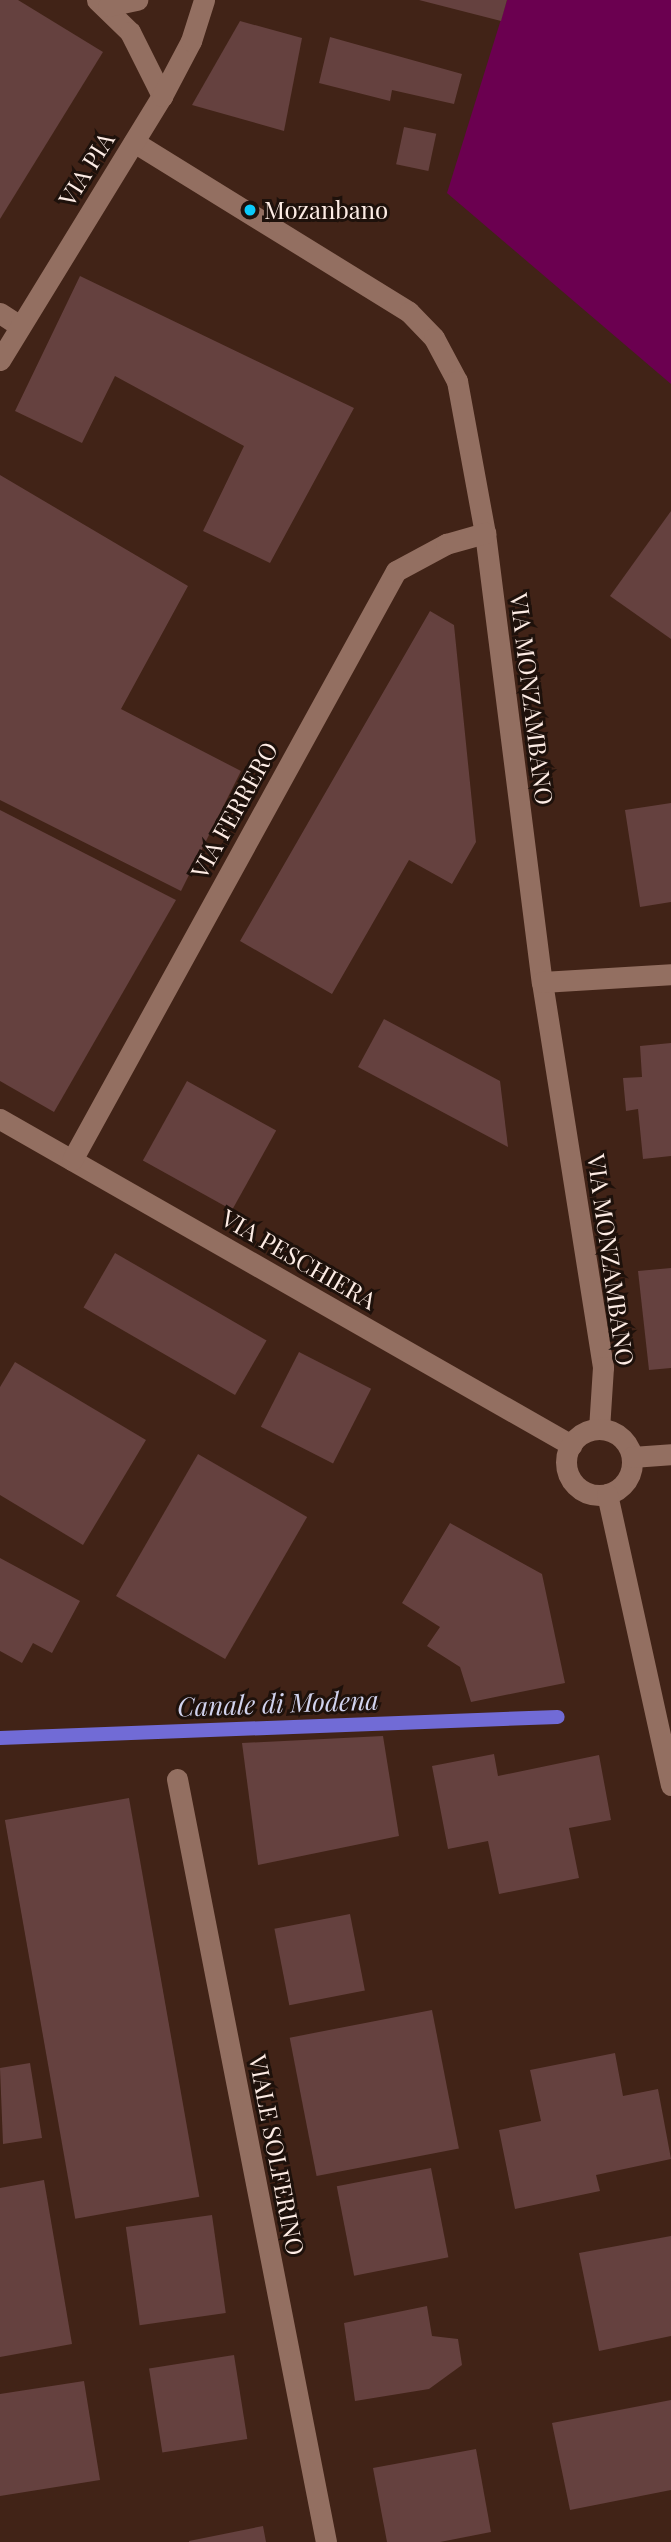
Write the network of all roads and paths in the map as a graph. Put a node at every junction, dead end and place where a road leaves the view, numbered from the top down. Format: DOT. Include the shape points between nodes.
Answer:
graph roads {
  1 [pos="136,0"];
  2 [pos="204,0"];
  3 [pos="102,3"];
  4 [pos="162,96"];
  5 [pos="134,142"];
  6 [pos="0,313"];
  7 [pos="20,326"];
  8 [pos="0,360"];
  9 [pos="485,533"];
  10 [pos="671,974"];
  11 [pos="542,982"];
  12 [pos="0,1119"];
  13 [pos="72,1160"];
  14 [pos="599,1429"];
  15 [pos="571,1445"];
  16 [pos="671,1454"];
  17 [pos="632,1457"];
  18 [pos="607,1494"];
  19 [pos="177,1779"];
  20 [pos="671,1785"];
  21 [pos="326,2542"];
  1 -- 3 [label="street"];
  2 -- 4 [label="street, VIA PIA" via="191,41"];
  3 -- 4 [label="street" via="130,32"];
  4 -- 5 [label="street, VIA PIA"];
  5 -- 7 [label="street, VIA PIA"];
  5 -- 9 [label="street, VIA MONZAMBANO" via="409,312 433,338 457,381"];
  6 -- 7 [label="street"];
  7 -- 8 [label="street, VIA PIA"];
  9 -- 11 [label="street, VIA MONZAMBANO"];
  9 -- 13 [label="street, VIA FERRERO" via="446,544 396,571"];
  10 -- 11 [label="street"];
  11 -- 14 [label="street, VIA MONZAMBANO" via="603,1367"];
  12 -- 13 [label="street, VIA PESCHIERA"];
  13 -- 15 [label="street, VIA PESCHIERA"];
  14 -- 15 [label="street" via="582,1434"];
  14 -- 17 [label="street" via="620,1436"];
  15 -- 18 [label="street" via="567,1468 574,1483 593,1494"];
  16 -- 17 [label="street"];
  17 -- 18 [label="street" via="629,1478"];
  18 -- 20 [label="street"];
  19 -- 21 [label="street, VIALE SOLFERINO"];
}
